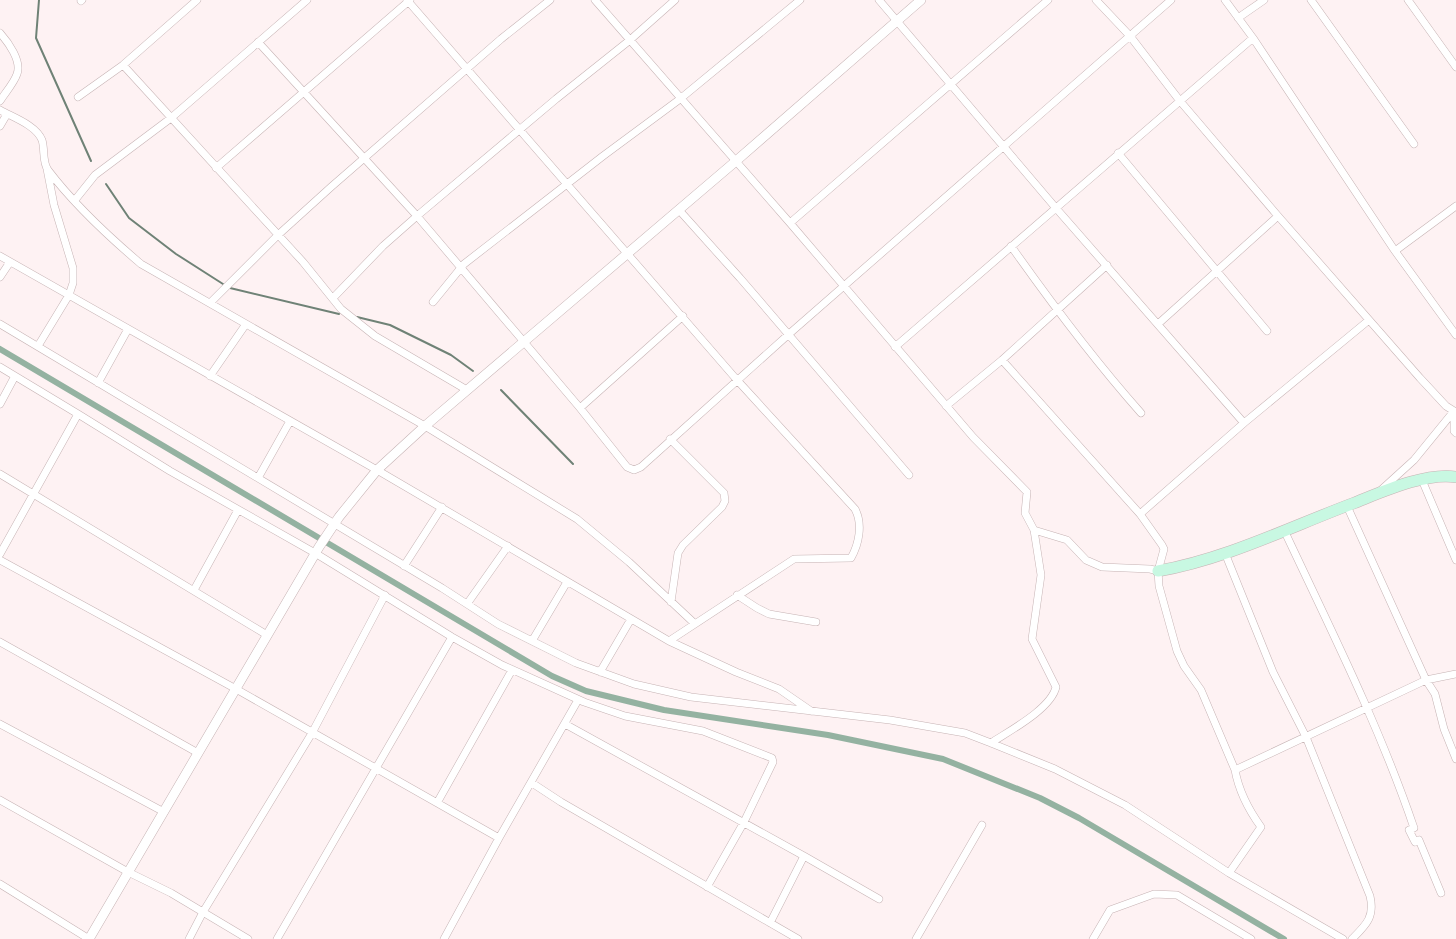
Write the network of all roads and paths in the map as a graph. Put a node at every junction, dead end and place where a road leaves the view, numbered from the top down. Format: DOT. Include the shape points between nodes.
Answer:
graph roads {
  1 [pos="197,0"];
  2 [pos="306,0"];
  3 [pos="550,0"];
  4 [pos="595,0"];
  5 [pos="675,0"];
  6 [pos="800,0"];
  7 [pos="879,0"];
  8 [pos="921,0"];
  9 [pos="1048,0"];
  10 [pos="1096,0"];
  11 [pos="1171,0"];
  12 [pos="1225,0"];
  13 [pos="1264,0"];
  14 [pos="1310,0"];
  15 [pos="1408,0"];
  16 [pos="408,1"];
  17 [pos="1238,18"];
  18 [pos="897,21"];
  19 [pos="0,33"];
  20 [pos="1130,36"];
  21 [pos="1253,38"];
  22 [pos="630,40"];
  23 [pos="258,42"];
  24 [pos="123,66"];
  25 [pos="1456,67"];
  26 [pos="467,69"];
  27 [pos="950,84"];
  28 [pos="304,92"];
  29 [pos="78,97"];
  30 [pos="680,99"];
  31 [pos="0,101"];
  32 [pos="1180,101"];
  33 [pos="0,110"];
  34 [pos="7,114"];
  35 [pos="171,118"];
  36 [pos="0,126"];
  37 [pos="519,130"];
  38 [pos="1414,144"];
  39 [pos="1004,146"];
  40 [pos="1118,153"];
  41 [pos="364,158"];
  42 [pos="736,161"];
  43 [pos="46,168"];
  44 [pos="216,168"];
  45 [pos="567,184"];
  46 [pos="75,200"];
  47 [pos="1456,206"];
  48 [pos="1055,207"];
  49 [pos="679,210"];
  50 [pos="417,216"];
  51 [pos="1278,216"];
  52 [pos="790,223"];
  53 [pos="278,235"];
  54 [pos="1011,246"];
  55 [pos="1395,251"];
  56 [pos="628,254"];
  57 [pos="0,256"];
  58 [pos="10,262"];
  59 [pos="1106,265"];
  60 [pos="460,268"];
  61 [pos="1216,271"];
  62 [pos="0,277"];
  63 [pos="843,287"];
  64 [pos="69,295"];
  65 [pos="332,298"];
  66 [pos="433,302"];
  67 [pos="210,303"];
  68 [pos="1056,311"];
  69 [pos="683,316"];
  70 [pos="1369,320"];
  71 [pos="0,324"];
  72 [pos="246,324"];
  73 [pos="1158,324"];
  74 [pos="128,329"];
  75 [pos="1267,331"];
  76 [pos="789,334"];
  77 [pos="1456,335"];
  78 [pos="523,342"];
  79 [pos="38,346"];
  80 [pos="895,347"];
  81 [pos="1002,360"];
  82 [pos="0,366"];
  83 [pos="15,376"];
  84 [pos="210,376"];
  85 [pos="737,380"];
  86 [pos="98,382"];
  87 [pos="467,390"];
  88 [pos="0,404"];
  89 [pos="946,406"];
  90 [pos="580,408"];
  91 [pos="1454,411"];
  92 [pos="1141,413"];
  93 [pos="78,414"];
  94 [pos="290,420"];
  95 [pos="1244,422"];
  96 [pos="425,426"];
  97 [pos="1456,433"];
  98 [pos="670,440"];
  99 [pos="377,470"];
  100 [pos="0,474"];
  101 [pos="909,475"];
  102 [pos="1456,477"];
  103 [pos="258,478"];
  104 [pos="1422,480"];
  105 [pos="34,494"];
  106 [pos="1376,494"];
  107 [pos="1347,506"];
  108 [pos="442,507"];
  109 [pos="238,510"];
  110 [pos="1140,514"];
  111 [pos="331,528"];
  112 [pos="1034,530"];
  113 [pos="1284,530"];
  114 [pos="508,546"];
  115 [pos="317,550"];
  116 [pos="1225,553"];
  117 [pos="0,554"];
  118 [pos="0,560"];
  119 [pos="1456,560"];
  120 [pos="404,566"];
  121 [pos="1158,571"];
  122 [pos="567,582"];
  123 [pos="194,590"];
  124 [pos="386,595"];
  125 [pos="737,595"];
  126 [pos="671,602"];
  127 [pos="467,604"];
  128 [pos="631,619"];
  129 [pos="816,622"];
  130 [pos="694,623"];
  131 [pos="268,634"];
  132 [pos="452,637"];
  133 [pos="532,641"];
  134 [pos="669,641"];
  135 [pos="0,642"];
  136 [pos="512,670"];
  137 [pos="600,672"];
  138 [pos="1456,674"];
  139 [pos="1426,680"];
  140 [pos="236,689"];
  141 [pos="578,700"];
  142 [pos="1367,708"];
  143 [pos="812,712"];
  144 [pos="0,724"];
  145 [pos="565,724"];
  146 [pos="312,733"];
  147 [pos="1306,737"];
  148 [pos="992,743"];
  149 [pos="198,753"];
  150 [pos="1456,759"];
  151 [pos="375,769"];
  152 [pos="1235,770"];
  153 [pos="532,783"];
  154 [pos="0,800"];
  155 [pos="437,803"];
  156 [pos="164,812"];
  157 [pos="744,822"];
  158 [pos="982,824"];
  159 [pos="499,838"];
  160 [pos="804,856"];
  161 [pos="128,872"];
  162 [pos="1229,873"];
  163 [pos="0,884"];
  164 [pos="707,887"];
  165 [pos="1441,893"];
  166 [pos="879,899"];
  167 [pos="203,912"];
  168 [pos="770,923"];
  169 [pos="89,939"];
  170 [pos="188,939"];
  171 [pos="248,939"];
  172 [pos="277,939"];
  173 [pos="444,939"];
  174 [pos="798,939"];
  175 [pos="916,939"];
  176 [pos="1093,939"];
  177 [pos="1251,939"];
  178 [pos="1343,939"];
  179 [pos="1352,939"];
  1 -- 24 [label="street"];
  2 -- 23 [label="street"];
  3 -- 26 [label="street"];
  4 -- 22 [label="street"];
  5 -- 22 [label="street"];
  6 -- 30 [label="street"];
  7 -- 18 [label="street"];
  8 -- 18 [label="street"];
  9 -- 27 [label="street"];
  10 -- 20 [label="street"];
  11 -- 20 [label="street"];
  12 -- 17 [label="street"];
  13 -- 17 [label="street"];
  14 -- 38 [label="street"];
  15 -- 25 [label="street"];
  16 -- 26 [label="street"];
  16 -- 28 [label="street"];
  17 -- 21 [label="street"];
  18 -- 27 [label="street"];
  18 -- 42 [label="street"];
  19 -- 31 [label="street" via="6,39 18,67 17,75"];
  20 -- 32 [label="street"];
  20 -- 39 [label="street"];
  21 -- 32 [label="street"];
  21 -- 55 [label="street"];
  22 -- 30 [label="street"];
  22 -- 37 [label="street"];
  23 -- 28 [label="street"];
  23 -- 35 [label="street"];
  24 -- 29 [label="street"];
  24 -- 35 [label="street"];
  26 -- 37 [label="street"];
  26 -- 41 [label="street"];
  27 -- 39 [label="street"];
  27 -- 52 [label="street"];
  28 -- 41 [label="street"];
  28 -- 44 [label="street"];
  30 -- 42 [label="street"];
  30 -- 45 [label="street"];
  32 -- 40 [label="street"];
  32 -- 51 [label="street"];
  33 -- 34 [label="street"];
  34 -- 36 [label="street"];
  34 -- 43 [label="street" via="39,134"];
  35 -- 44 [label="street"];
  35 -- 46 [label="street" via="95,175"];
  37 -- 45 [label="street"];
  37 -- 50 [label="street"];
  39 -- 48 [label="street"];
  39 -- 63 [label="street"];
  40 -- 48 [label="street"];
  40 -- 61 [label="street"];
  41 -- 50 [label="street"];
  41 -- 53 [label="street"];
  42 -- 49 [label="street"];
  42 -- 52 [label="street"];
  43 -- 46 [label="street"];
  43 -- 64 [label="street" via="73,268 73,283"];
  44 -- 53 [label="street"];
  45 -- 56 [label="street"];
  45 -- 60 [label="street"];
  46 -- 67 [label="street" via="141,264"];
  47 -- 55 [label="street"];
  48 -- 54 [label="street"];
  48 -- 59 [label="street"];
  49 -- 56 [label="street"];
  49 -- 76 [label="street"];
  50 -- 60 [label="street"];
  50 -- 65 [label="street" via="383,246"];
  51 -- 61 [label="street"];
  51 -- 70 [label="street"];
  52 -- 63 [label="street"];
  53 -- 65 [label="street"];
  53 -- 67 [label="street"];
  54 -- 68 [label="street"];
  54 -- 80 [label="street"];
  55 -- 77 [label="street"];
  56 -- 69 [label="street"];
  56 -- 78 [label="street"];
  57 -- 58 [label="street"];
  58 -- 62 [label="street"];
  58 -- 64 [label="street"];
  59 -- 68 [label="street"];
  59 -- 73 [label="street"];
  60 -- 66 [label="street"];
  60 -- 78 [label="street"];
  61 -- 73 [label="street"];
  61 -- 75 [label="street"];
  63 -- 76 [label="street"];
  63 -- 80 [label="street"];
  64 -- 74 [label="street"];
  64 -- 79 [label="street"];
  65 -- 87 [label="street" via="350,318 375,336"];
  67 -- 72 [label="street"];
  68 -- 81 [label="street"];
  68 -- 92 [label="street"];
  69 -- 85 [label="street"];
  69 -- 90 [label="street"];
  70 -- 91 [label="street" via="1446,406"];
  70 -- 95 [label="street"];
  71 -- 79 [label="street"];
  72 -- 84 [label="street"];
  72 -- 96 [label="street"];
  73 -- 95 [label="street"];
  74 -- 84 [label="street"];
  74 -- 86 [label="street"];
  76 -- 85 [label="street"];
  76 -- 101 [label="street"];
  78 -- 87 [label="street"];
  78 -- 90 [label="street"];
  79 -- 86 [label="street"];
  80 -- 89 [label="street"];
  81 -- 89 [label="street"];
  81 -- 110 [label="street"];
  82 -- 83 [label="street"];
  83 -- 88 [label="street"];
  83 -- 93 [label="street"];
  84 -- 94 [label="street"];
  85 -- 98 [label="street"];
  85 -- 125 [label="street" via="860,518 855,551 851,558 794,559"];
  86 -- 103 [label="street"];
  87 -- 96 [label="street"];
  89 -- 112 [label="street" via="1027,492 1025,513"];
  90 -- 98 [label="street" via="627,467 634,470 641,467"];
  91 -- 97 [label="street"];
  91 -- 106 [label="street" via="1414,460"];
  93 -- 105 [label="street"];
  93 -- 109 [label="street"];
  94 -- 99 [label="street"];
  94 -- 103 [label="street"];
  95 -- 110 [label="street"];
  96 -- 99 [label="street"];
  96 -- 126 [label="street" via="577,519 629,562"];
  98 -- 126 [label="street" via="724,493 725,501 678,553"];
  99 -- 108 [label="street"];
  99 -- 111 [label="street"];
  100 -- 105 [label="street"];
  102 -- 104 [label="main road"];
  103 -- 111 [label="street"];
  104 -- 106 [label="main road"];
  104 -- 119 [label="street"];
  105 -- 117 [label="street"];
  105 -- 123 [label="street"];
  106 -- 107 [label="main road"];
  107 -- 113 [label="main road"];
  107 -- 139 [label="street"];
  108 -- 114 [label="street"];
  108 -- 120 [label="street"];
  109 -- 115 [label="street"];
  109 -- 123 [label="street"];
  110 -- 121 [label="street" via="1164,550"];
  111 -- 115 [label="street"];
  111 -- 120 [label="street"];
  112 -- 121 [label="street" via="1067,540 1086,560 1102,567"];
  112 -- 148 [label="street" via="1041,575 1032,639 1056,687 1051,699 1038,711"];
  113 -- 116 [label="main road"];
  113 -- 142 [label="street"];
  114 -- 122 [label="street"];
  114 -- 127 [label="street"];
  115 -- 124 [label="street"];
  115 -- 131 [label="street"];
  116 -- 121 [label="main road" via="1177,568"];
  116 -- 147 [label="street" via="1273,672"];
  118 -- 140 [label="street"];
  120 -- 127 [label="street"];
  121 -- 152 [label="street" via="1160,594 1180,659 1201,690"];
  122 -- 128 [label="street"];
  122 -- 133 [label="street"];
  123 -- 131 [label="street"];
  124 -- 132 [label="street"];
  124 -- 146 [label="street"];
  125 -- 129 [label="street" via="769,614"];
  125 -- 130 [label="street"];
  126 -- 130 [label="street"];
  127 -- 133 [label="street" via="498,624"];
  128 -- 134 [label="street"];
  128 -- 137 [label="street"];
  130 -- 134 [label="street"];
  131 -- 140 [label="street"];
  132 -- 136 [label="street"];
  132 -- 151 [label="street"];
  133 -- 137 [label="street"];
  134 -- 143 [label="street" via="779,689"];
  135 -- 149 [label="street"];
  136 -- 141 [label="street"];
  136 -- 155 [label="street"];
  137 -- 143 [label="street" via="634,684 691,697"];
  138 -- 139 [label="street"];
  139 -- 142 [label="street"];
  139 -- 150 [label="street" via="1435,694 1444,729"];
  140 -- 146 [label="street"];
  140 -- 149 [label="street"];
  141 -- 145 [label="street"];
  141 -- 157 [label="street" via="625,716 703,731 772,758 773,762"];
  142 -- 147 [label="street"];
  142 -- 165 [label="street" via="1414,828 1409,830 1415,842 1419,840"];
  143 -- 148 [label="street" via="890,720 950,730"];
  144 -- 156 [label="street"];
  145 -- 153 [label="street"];
  145 -- 157 [label="street"];
  146 -- 151 [label="street"];
  146 -- 167 [label="street"];
  147 -- 152 [label="street"];
  147 -- 179 [label="street" via="1370,896 1371,914 1364,927"];
  148 -- 162 [label="street" via="1055,769 1125,805"];
  149 -- 156 [label="street"];
  151 -- 155 [label="street"];
  151 -- 172 [label="street"];
  152 -- 162 [label="street" via="1246,805 1261,827"];
  153 -- 159 [label="street"];
  153 -- 164 [label="street"];
  154 -- 161 [label="street"];
  155 -- 159 [label="street"];
  156 -- 161 [label="street"];
  157 -- 160 [label="street"];
  157 -- 164 [label="street"];
  158 -- 175 [label="street"];
  159 -- 173 [label="street"];
  160 -- 166 [label="street"];
  160 -- 168 [label="street"];
  161 -- 167 [label="street"];
  161 -- 169 [label="street"];
  162 -- 178 [label="street"];
  163 -- 169 [label="street"];
  164 -- 168 [label="street"];
  167 -- 170 [label="street"];
  167 -- 171 [label="street"];
  168 -- 174 [label="street"];
  176 -- 177 [label="street" via="1110,910 1154,894 1177,895"];
}
